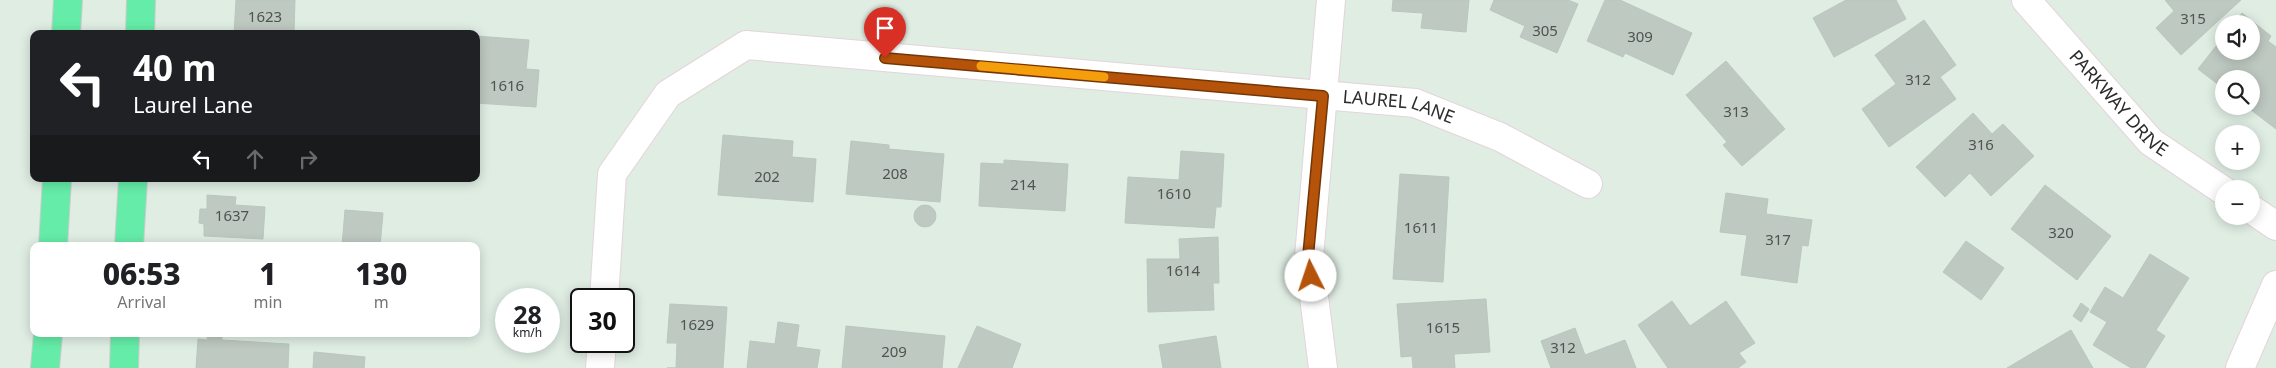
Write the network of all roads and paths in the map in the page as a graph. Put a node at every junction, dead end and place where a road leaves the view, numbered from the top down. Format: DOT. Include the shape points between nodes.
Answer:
graph roads {
  1 [pos="68,0"];
  2 [pos="141,0"];
  3 [pos="1331,0"];
  4 [pos="2026,0"];
  5 [pos="66,30"];
  6 [pos="140,30"];
  7 [pos="1323,96"];
  8 [pos="57,182"];
  9 [pos="133,182"];
  10 [pos="1588,184"];
  11 [pos="2215,185"];
  12 [pos="2260,215"];
  13 [pos="2276,226"];
  14 [pos="53,242"];
  15 [pos="130,242"];
  16 [pos="2276,285"];
  17 [pos="605,288"];
  18 [pos="48,337"];
  19 [pos="125,337"];
  20 [pos="601,353"];
  21 [pos="46,368"];
  22 [pos="124,368"];
  23 [pos="600,368"];
  24 [pos="1323,368"];
  25 [pos="2240,368"];
  1 -- 5 [label="main road"];
  2 -- 6 [label="main road"];
  3 -- 7 [label="street"];
  4 -- 11 [label="street, PARKWAY DRIVE" via="2150,142"];
  7 -- 10 [label="street, LAUREL LANE" via="1416,103 1500,137"];
  7 -- 17 [label="street, LAUREL LANE" via="746,45 668,94 612,174"];
  7 -- 24 [label="street" via="1308,257"];
  8 -- 14 [label="main road"];
  9 -- 15 [label="main road"];
  12 -- 13 [label="street"];
  16 -- 25 [label="street"];
  18 -- 21 [label="main road"];
  19 -- 22 [label="main road"];
  20 -- 23 [label="street"];
}
